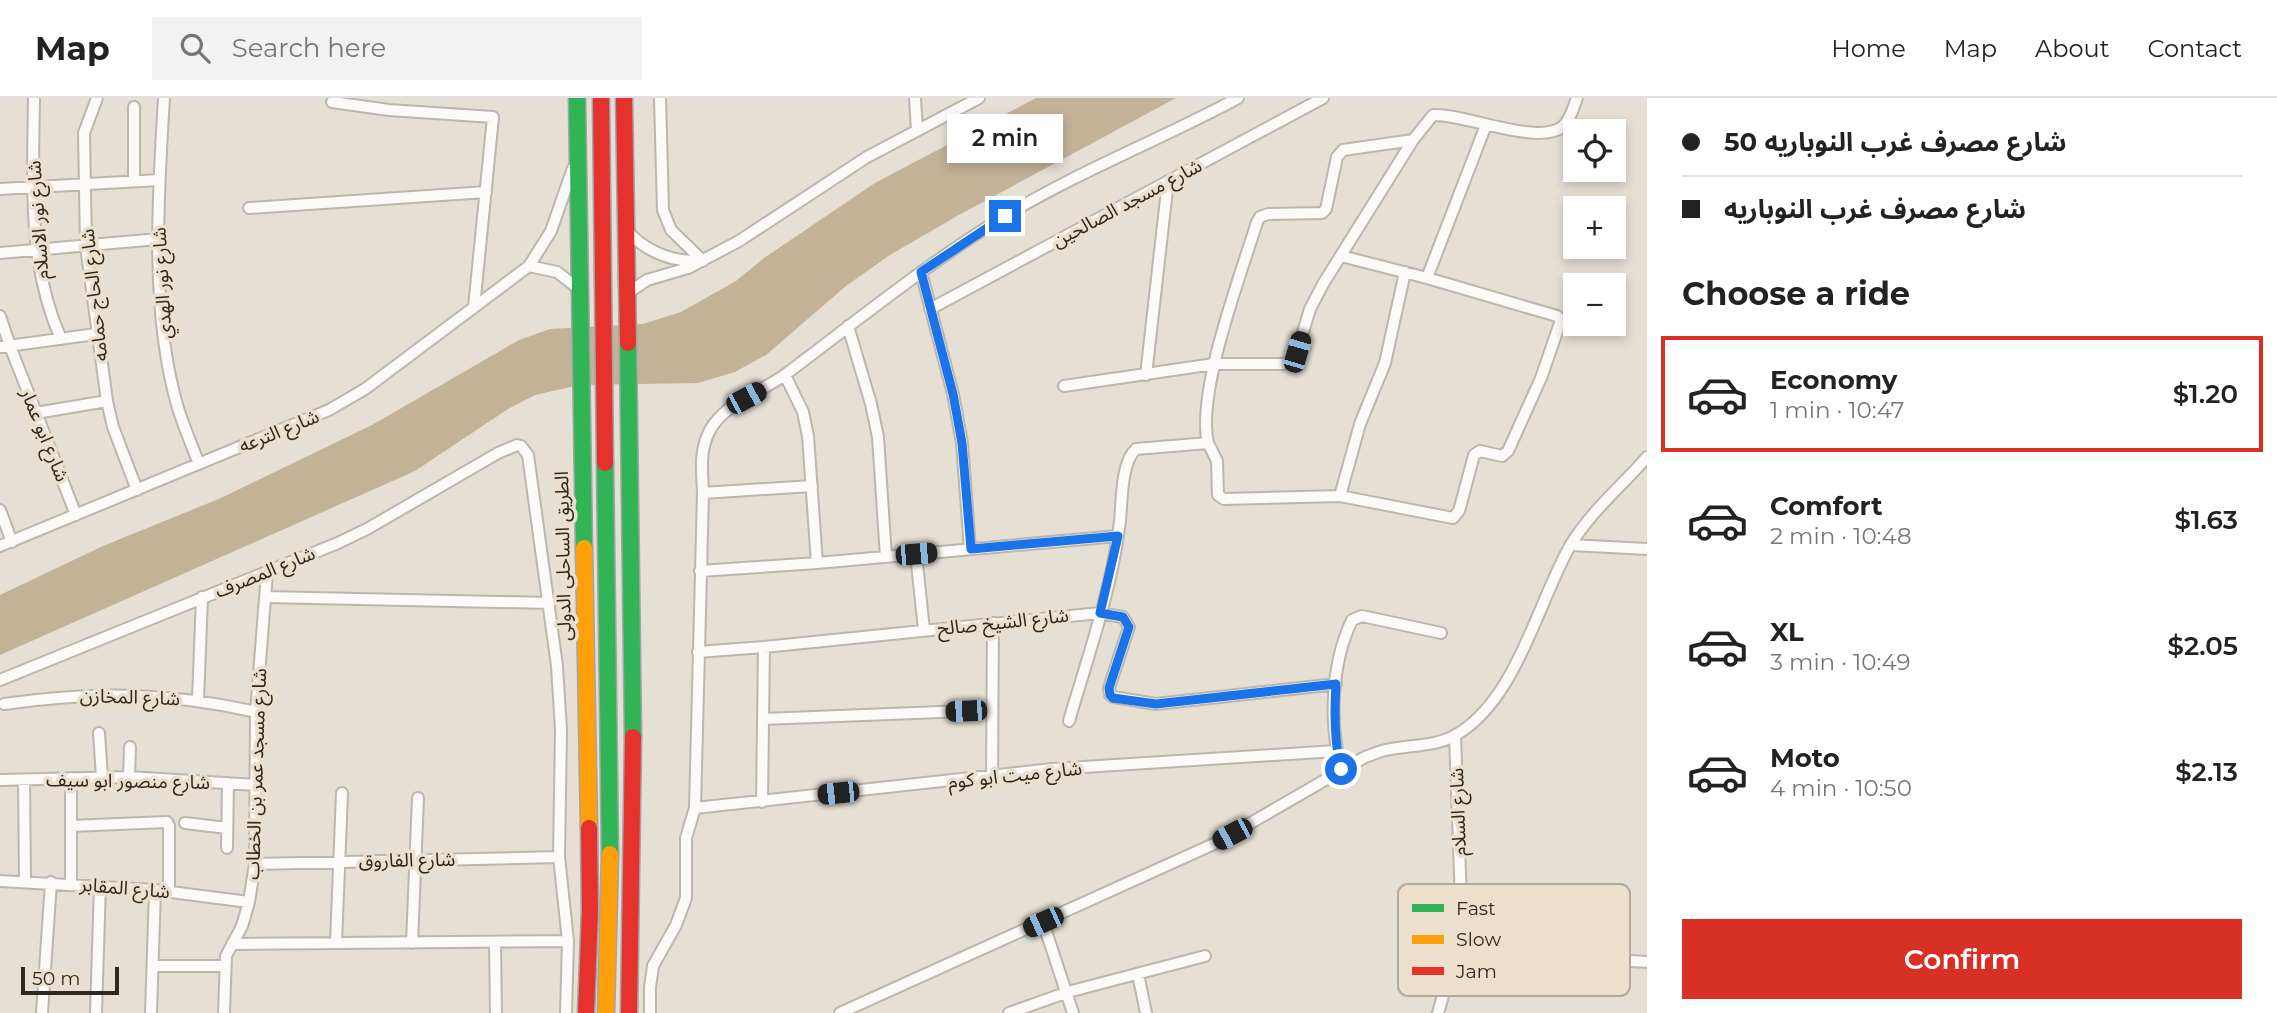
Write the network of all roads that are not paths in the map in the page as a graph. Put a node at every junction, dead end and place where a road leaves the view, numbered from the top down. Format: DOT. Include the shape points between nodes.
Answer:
graph roads {
  1 [pos="34,98"];
  2 [pos="97,98"];
  3 [pos="164,98"];
  4 [pos="577,98"];
  5 [pos="601,98"];
  6 [pos="624,98"];
  7 [pos="660,98"];
  8 [pos="915,98"];
  9 [pos="979,98"];
  10 [pos="1238,98"];
  11 [pos="1324,98"];
  12 [pos="1577,98"];
  13 [pos="332,102"];
  14 [pos="134,107"];
  15 [pos="1486,125"];
  16 [pos="917,131"];
  17 [pos="1413,141"];
  18 [pos="578,161"];
  19 [pos="159,180"];
  20 [pos="134,181"];
  21 [pos="1168,181"];
  22 [pos="85,184"];
  23 [pos="33,187"];
  24 [pos="0,190"];
  25 [pos="486,192"];
  26 [pos="250,208"];
  27 [pos="625,229"];
  28 [pos="158,239"];
  29 [pos="86,246"];
  30 [pos="36,251"];
  31 [pos="0,253"];
  32 [pos="1341,256"];
  33 [pos="703,261"];
  34 [pos="529,266"];
  35 [pos="921,272"];
  36 [pos="1405,272"];
  37 [pos="1427,278"];
  38 [pos="579,290"];
  39 [pos="626,295"];
  40 [pos="474,307"];
  41 [pos="930,309"];
  42 [pos="0,316"];
  43 [pos="848,326"];
  44 [pos="96,334"];
  45 [pos="61,339"];
  46 [pos="5,346"];
  47 [pos="1214,364"];
  48 [pos="785,375"];
  49 [pos="1146,375"];
  50 [pos="1064,386"];
  51 [pos="107,401"];
  52 [pos="36,413"];
  53 [pos="1208,443"];
  54 [pos="1647,457"];
  55 [pos="199,464"];
  56 [pos="1634,472"];
  57 [pos="1647,472"];
  58 [pos="811,486"];
  59 [pos="137,490"];
  60 [pos="703,493"];
  61 [pos="1340,496"];
  62 [pos="0,510"];
  63 [pos="76,515"];
  64 [pos="1118,536"];
  65 [pos="12,542"];
  66 [pos="1571,545"];
  67 [pos="0,546"];
  68 [pos="971,549"];
  69 [pos="1647,549"];
  70 [pos="916,554"];
  71 [pos="886,557"];
  72 [pos="817,563"];
  73 [pos="700,570"];
  74 [pos="267,573"];
  75 [pos="202,597"];
  76 [pos="265,597"];
  77 [pos="550,603"];
  78 [pos="1100,613"];
  79 [pos="993,623"];
  80 [pos="924,630"];
  81 [pos="1441,633"];
  82 [pos="764,648"];
  83 [pos="698,652"];
  84 [pos="0,681"];
  85 [pos="1336,684"];
  86 [pos="198,700"];
  87 [pos="4,704"];
  88 [pos="991,710"];
  89 [pos="256,712"];
  90 [pos="763,719"];
  91 [pos="1069,721"];
  92 [pos="99,733"];
  93 [pos="1455,735"];
  94 [pos="131,747"];
  95 [pos="1336,751"];
  96 [pos="1341,769"];
  97 [pos="992,776"];
  98 [pos="102,777"];
  99 [pos="129,777"];
  100 [pos="71,778"];
  101 [pos="0,780"];
  102 [pos="24,780"];
  103 [pos="228,783"];
  104 [pos="256,785"];
  105 [pos="342,793"];
  106 [pos="418,798"];
  107 [pos="762,802"];
  108 [pos="695,808"];
  109 [pos="185,823"];
  110 [pos="72,826"];
  111 [pos="227,828"];
  112 [pos="227,848"];
  113 [pos="559,857"];
  114 [pos="415,860"];
  115 [pos="339,862"];
  116 [pos="255,864"];
  117 [pos="0,881"];
  118 [pos="25,881"];
  119 [pos="51,882"];
  120 [pos="71,883"];
  121 [pos="1460,884"];
  122 [pos="100,885"];
  123 [pos="155,890"];
  124 [pos="169,892"];
  125 [pos="249,902"];
  126 [pos="1043,922"];
  127 [pos="568,941"];
  128 [pos="495,942"];
  129 [pos="336,943"];
  130 [pos="412,943"];
  131 [pos="232,944"];
  132 [pos="1205,956"];
  133 [pos="153,966"];
  134 [pos="225,966"];
  135 [pos="1138,974"];
  136 [pos="1068,992"];
  137 [pos="1443,996"];
  138 [pos="43,1013"];
  139 [pos="96,1013"];
  140 [pos="151,1013"];
  141 [pos="224,1013"];
  142 [pos="496,1013"];
  143 [pos="566,1013"];
  144 [pos="586,1013"];
  145 [pos="606,1013"];
  146 [pos="629,1013"];
  147 [pos="650,1013"];
  148 [pos="840,1013"];
  149 [pos="1009,1013"];
  150 [pos="1073,1013"];
  151 [pos="1146,1013"];
  152 [pos="1438,1013"];
  1 -- 23 [label="street, شارع نور الاسلام"];
  2 -- 22 [label="street, شارع الحاج حمامه" via="85,133"];
  3 -- 19 [label="street, شارع نور الهدي"];
  4 -- 18 [label="highway, الطريق الساحلى الدولى"];
  5 -- 145 [label="highway"];
  6 -- 27 [label="highway"];
  7 -- 33 [label="street" via="663,210 670,230"];
  8 -- 16 [label="street"];
  9 -- 16 [label="street"];
  10 -- 35 [label="street" via="1038,197"];
  11 -- 21 [label="street, شارع مسجد الصالحين"];
  12 -- 15 [label="street" via="1567,121 1556,131"];
  13 -- 25 [label="street" via="492,117"];
  14 -- 20 [label="street"];
  15 -- 17 [label="street" via="1433,115"];
  15 -- 37 [label="street"];
  16 -- 33 [label="street"];
  17 -- 32 [label="street"];
  17 -- 47 [label="street" via="1339,153 1322,213 1260,217"];
  18 -- 34 [label="street, شارع الترعه" via="551,231"];
  18 -- 38 [label="highway, الطريق الساحلى الدولى"];
  19 -- 20 [label="street"];
  19 -- 28 [label="street, شارع نور الهدي"];
  20 -- 22 [label="street"];
  21 -- 41 [label="street, شارع مسجد الصالحين"];
  21 -- 49 [label="street"];
  22 -- 23 [label="street"];
  22 -- 29 [label="street, شارع الحاج حمامه"];
  23 -- 24 [label="street"];
  23 -- 30 [label="street, شارع نور الاسلام"];
  25 -- 26 [label="street"];
  25 -- 40 [label="street"];
  27 -- 33 [label="street" via="655,252"];
  27 -- 39 [label="highway"];
  28 -- 29 [label="street"];
  28 -- 55 [label="street, شارع نور الهدي" via="168,361 178,408"];
  29 -- 30 [label="street"];
  29 -- 44 [label="street, شارع الحاج حمامه"];
  30 -- 31 [label="street"];
  30 -- 45 [label="street, شارع نور الاسلام" via="44,296"];
  32 -- 36 [label="street"];
  32 -- 47 [label="street" via="1310,309 1291,362"];
  33 -- 39 [label="street" via="647,280"];
  34 -- 38 [label="street" via="558,272"];
  34 -- 40 [label="street, شارع الترعه"];
  35 -- 41 [label="street"];
  35 -- 43 [label="street"];
  36 -- 37 [label="street"];
  36 -- 61 [label="street" via="1385,363 1360,424"];
  37 -- 61 [label="street" via="1560,317 1541,378 1506,454 1480,451 1474,456 1453,518"];
  38 -- 144 [label="highway, الطريق الساحلى الدولى" via="590,910"];
  39 -- 146 [label="highway" via="633,905"];
  40 -- 55 [label="street, شارع الترعه" via="341,404"];
  41 -- 68 [label="street" via="962,443"];
  42 -- 46 [label="street, شارع ابو عمار"];
  43 -- 48 [label="street"];
  43 -- 71 [label="street" via="878,437"];
  44 -- 45 [label="street"];
  44 -- 51 [label="street, شارع الحاج حمامه"];
  45 -- 46 [label="street"];
  46 -- 52 [label="street, شارع ابو عمار"];
  47 -- 49 [label="street"];
  47 -- 53 [label="street" via="1206,422"];
  48 -- 58 [label="street" via="803,412"];
  48 -- 60 [label="street" via="728,408 710,430 701,454"];
  49 -- 50 [label="street"];
  51 -- 52 [label="street"];
  51 -- 59 [label="street, شارع الحاج حمامه"];
  52 -- 63 [label="street, شارع ابو عمار"];
  53 -- 61 [label="street" via="1217,461 1218,495 1224,499"];
  53 -- 64 [label="street" via="1142,447 1132,452 1126,462"];
  54 -- 56 [label="street"];
  55 -- 59 [label="street, شارع الترعه"];
  56 -- 57 [label="street"];
  56 -- 66 [label="street"];
  58 -- 60 [label="street"];
  58 -- 72 [label="street"];
  59 -- 63 [label="street, شارع الترعه"];
  60 -- 73 [label="street"];
  62 -- 65 [label="street"];
  63 -- 65 [label="street, شارع الترعه"];
  64 -- 68 [label="street"];
  64 -- 78 [label="street"];
  65 -- 67 [label="street, شارع الترعه"];
  66 -- 69 [label="street"];
  66 -- 93 [label="street" via="1509,676 1482,713"];
  68 -- 70 [label="street"];
  70 -- 71 [label="street"];
  70 -- 80 [label="street"];
  71 -- 72 [label="street"];
  72 -- 73 [label="street"];
  73 -- 83 [label="street"];
  74 -- 75 [label="street, شارع المصرف"];
  74 -- 76 [label="street, شارع مسجد عمر بن الخطاب"];
  74 -- 77 [label="street, شارع المصرف" via="367,529 464,471 521,446 528,455"];
  75 -- 84 [label="street, شارع المصرف"];
  75 -- 86 [label="street"];
  76 -- 77 [label="street"];
  76 -- 89 [label="street, شارع مسجد عمر بن الخطاب"];
  77 -- 113 [label="street" via="561,730"];
  78 -- 79 [label="street, شارع الشيخ صالح"];
  78 -- 85 [label="street" via="1123,617 1129,627 1109,688 1113,698 1156,704"];
  78 -- 91 [label="street"];
  79 -- 80 [label="street, شارع الشيخ صالح"];
  79 -- 88 [label="street"];
  80 -- 82 [label="street, شارع الشيخ صالح"];
  81 -- 85 [label="street" via="1355,618 1341,653"];
  82 -- 83 [label="street, شارع الشيخ صالح"];
  82 -- 90 [label="street"];
  83 -- 108 [label="street"];
  85 -- 95 [label="street"];
  86 -- 87 [label="street, شارع المخازن" via="100,694"];
  86 -- 89 [label="street, شارع المخازن"];
  88 -- 90 [label="street"];
  88 -- 97 [label="street"];
  89 -- 104 [label="street, شارع مسجد عمر بن الخطاب"];
  90 -- 107 [label="street"];
  92 -- 98 [label="street"];
  93 -- 96 [label="street" via="1439,742 1388,749"];
  93 -- 121 [label="street, شارع السلام"];
  94 -- 99 [label="street"];
  95 -- 96 [label="street"];
  95 -- 97 [label="street, شارع ميت ابو كوم"];
  96 -- 126 [label="street" via="1216,843"];
  97 -- 107 [label="street, شارع ميت ابو كوم"];
  98 -- 99 [label="street, شارع منصور ابو سيف"];
  98 -- 100 [label="street, شارع منصور ابو سيف"];
  99 -- 103 [label="street, شارع منصور ابو سيف"];
  100 -- 102 [label="street, شارع منصور ابو سيف"];
  100 -- 110 [label="street"];
  101 -- 102 [label="street, شارع منصور ابو سيف"];
  102 -- 118 [label="street"];
  103 -- 104 [label="street, شارع منصور ابو سيف"];
  103 -- 111 [label="street"];
  104 -- 116 [label="street, شارع مسجد عمر بن الخطاب"];
  105 -- 115 [label="street"];
  106 -- 114 [label="street"];
  107 -- 108 [label="street, شارع ميت ابو كوم"];
  108 -- 147 [label="street" via="686,838 686,898 653,966"];
  109 -- 111 [label="street"];
  110 -- 120 [label="street"];
  110 -- 124 [label="street" via="167,822"];
  111 -- 112 [label="street"];
  113 -- 114 [label="street, شارع الفاروق"];
  113 -- 127 [label="street"];
  114 -- 115 [label="street, شارع الفاروق"];
  114 -- 130 [label="street"];
  115 -- 116 [label="street, شارع الفاروق"];
  115 -- 129 [label="street"];
  116 -- 125 [label="street, شارع مسجد عمر بن الخطاب"];
  117 -- 118 [label="street, شارع المقابر"];
  118 -- 119 [label="street, شارع المقابر"];
  119 -- 120 [label="street, شارع المقابر"];
  119 -- 138 [label="street"];
  120 -- 122 [label="street, شارع المقابر"];
  122 -- 123 [label="street, شارع المقابر"];
  122 -- 139 [label="street"];
  123 -- 124 [label="street, شارع المقابر"];
  123 -- 133 [label="street"];
  124 -- 125 [label="street, شارع المقابر"];
  125 -- 131 [label="street, شارع مسجد عمر بن الخطاب"];
  126 -- 136 [label="street"];
  126 -- 148 [label="street"];
  127 -- 128 [label="street"];
  127 -- 143 [label="street"];
  128 -- 130 [label="street"];
  128 -- 142 [label="street"];
  129 -- 130 [label="street"];
  129 -- 131 [label="street"];
  131 -- 134 [label="street, شارع مسجد عمر بن الخطاب"];
  132 -- 135 [label="street"];
  133 -- 134 [label="street"];
  133 -- 140 [label="street"];
  134 -- 141 [label="street, شارع مسجد عمر بن الخطاب"];
  135 -- 136 [label="street"];
  135 -- 151 [label="street"];
  136 -- 149 [label="street"];
  136 -- 150 [label="street"];
  137 -- 152 [label="street, شارع السلام"];
}
